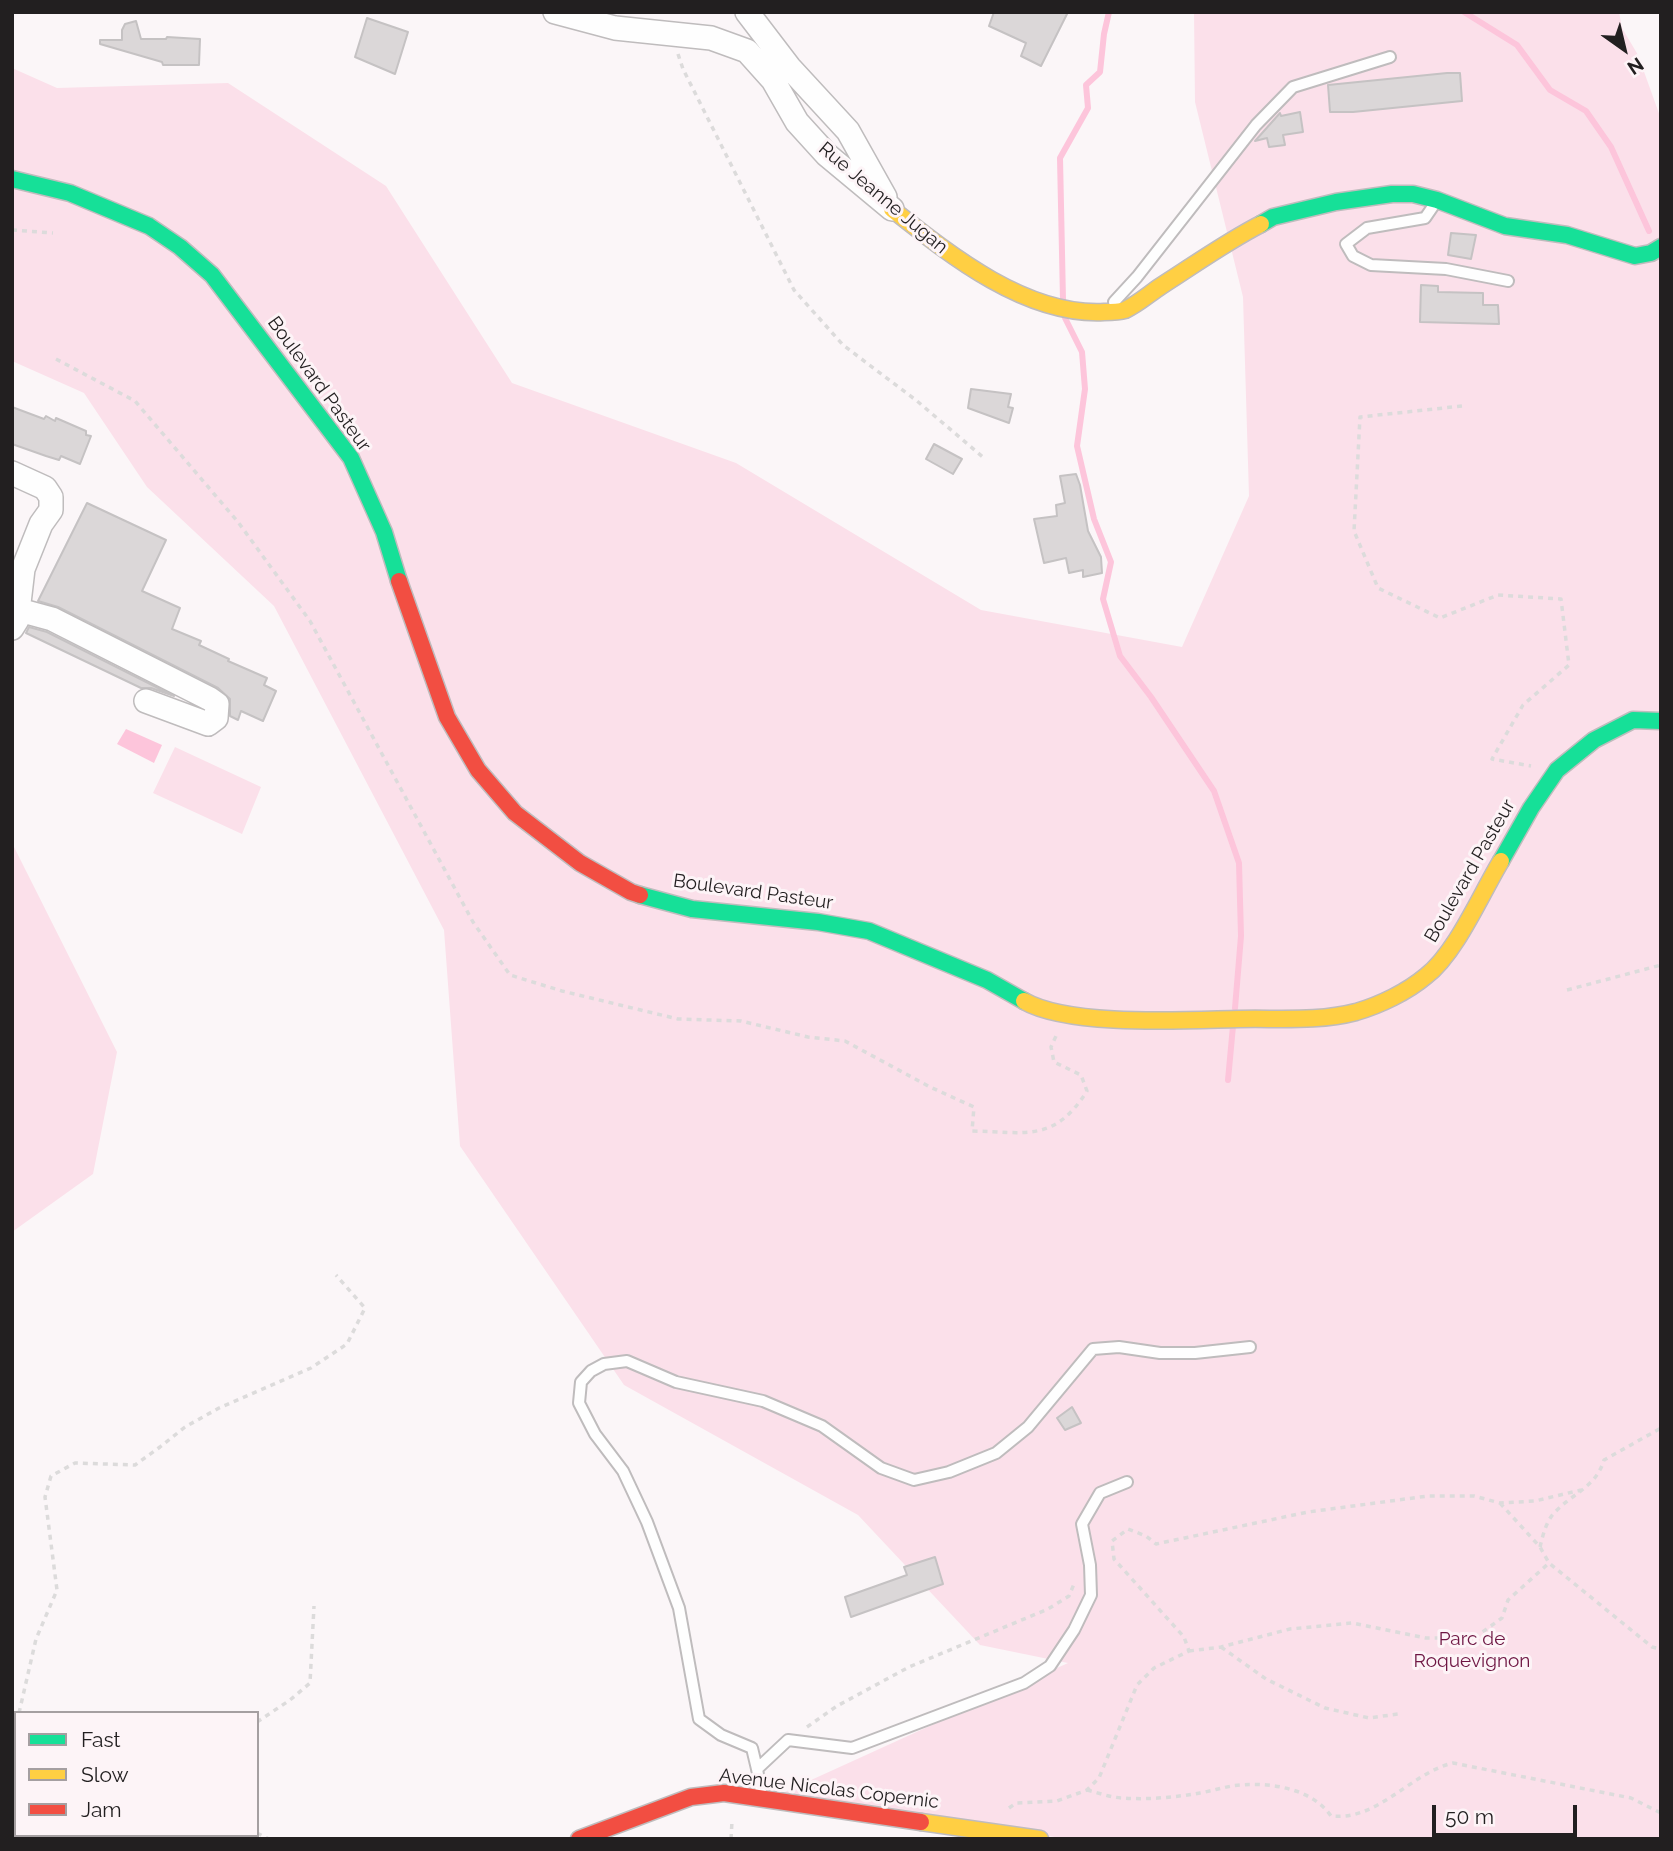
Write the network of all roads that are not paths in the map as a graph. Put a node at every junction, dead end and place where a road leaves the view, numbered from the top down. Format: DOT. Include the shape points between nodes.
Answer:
graph roads {
  1 [pos="555,12"];
  2 [pos="747,12"];
  3 [pos="1390,57"];
  4 [pos="12,179"];
  5 [pos="1437,200"];
  6 [pos="892,209"];
  7 [pos="1661,247"];
  8 [pos="1508,281"];
  9 [pos="1102,314"];
  10 [pos="12,473"];
  11 [pos="16,619"];
  12 [pos="146,701"];
  13 [pos="1661,721"];
  14 [pos="1250,1347"];
  15 [pos="1127,1482"];
  16 [pos="757,1769"];
  17 [pos="762,1800"];
  18 [pos="579,1839"];
  19 [pos="1040,1839"];
  1 -- 6 [label="street, Rue Jeanne Jugan" via="615,28 710,38 747,51 773,80 812,139"];
  2 -- 6 [label="street" via="789,67 848,131"];
  3 -- 9 [label="lane" via="1293,87 1256,125 1137,277"];
  4 -- 13 [label="main road, Boulevard Pasteur" via="70,193 149,226 212,275 351,457 384,532 447,717 478,770 515,813 580,863 631,892 692,909 869,931 987,980 1029,1004 1066,1015 1152,1020 1313,1018 1355,1012 1388,1000 1427,976 1449,951 1557,770 1594,740 1633,720"];
  5 -- 7 [label="main road" via="1505,226 1567,235 1635,256"];
  5 -- 8 [label="lane" via="1425,218 1367,228 1346,244 1353,256 1371,265 1447,269"];
  5 -- 9 [label="main road" via="1392,194 1273,217 1123,311"];
  6 -- 9 [label="main road, Rue Jeanne Jugan" via="972,270 1042,302"];
  10 -- 11 [label="street" via="44,488 51,497 51,510 23,569"];
  11 -- 12 [label="street" via="52,619 199,693 217,704 216,718 208,724"];
  14 -- 16 [label="lane" via="1195,1353 1093,1349 1028,1427 996,1453 914,1480 881,1468 822,1426 763,1401 677,1382 627,1361 591,1371 581,1382 579,1403 623,1471 647,1522 679,1608 699,1719 752,1748"];
  15 -- 16 [label="lane" via="1100,1493 1082,1524 1091,1595 1051,1665 1024,1683 852,1748 788,1740"];
  16 -- 17 [label="lane"];
  17 -- 18 [label="main road, Avenue Nicolas Copernic" via="724,1793 691,1797"];
  17 -- 19 [label="main road, Avenue Nicolas Copernic"];
}
